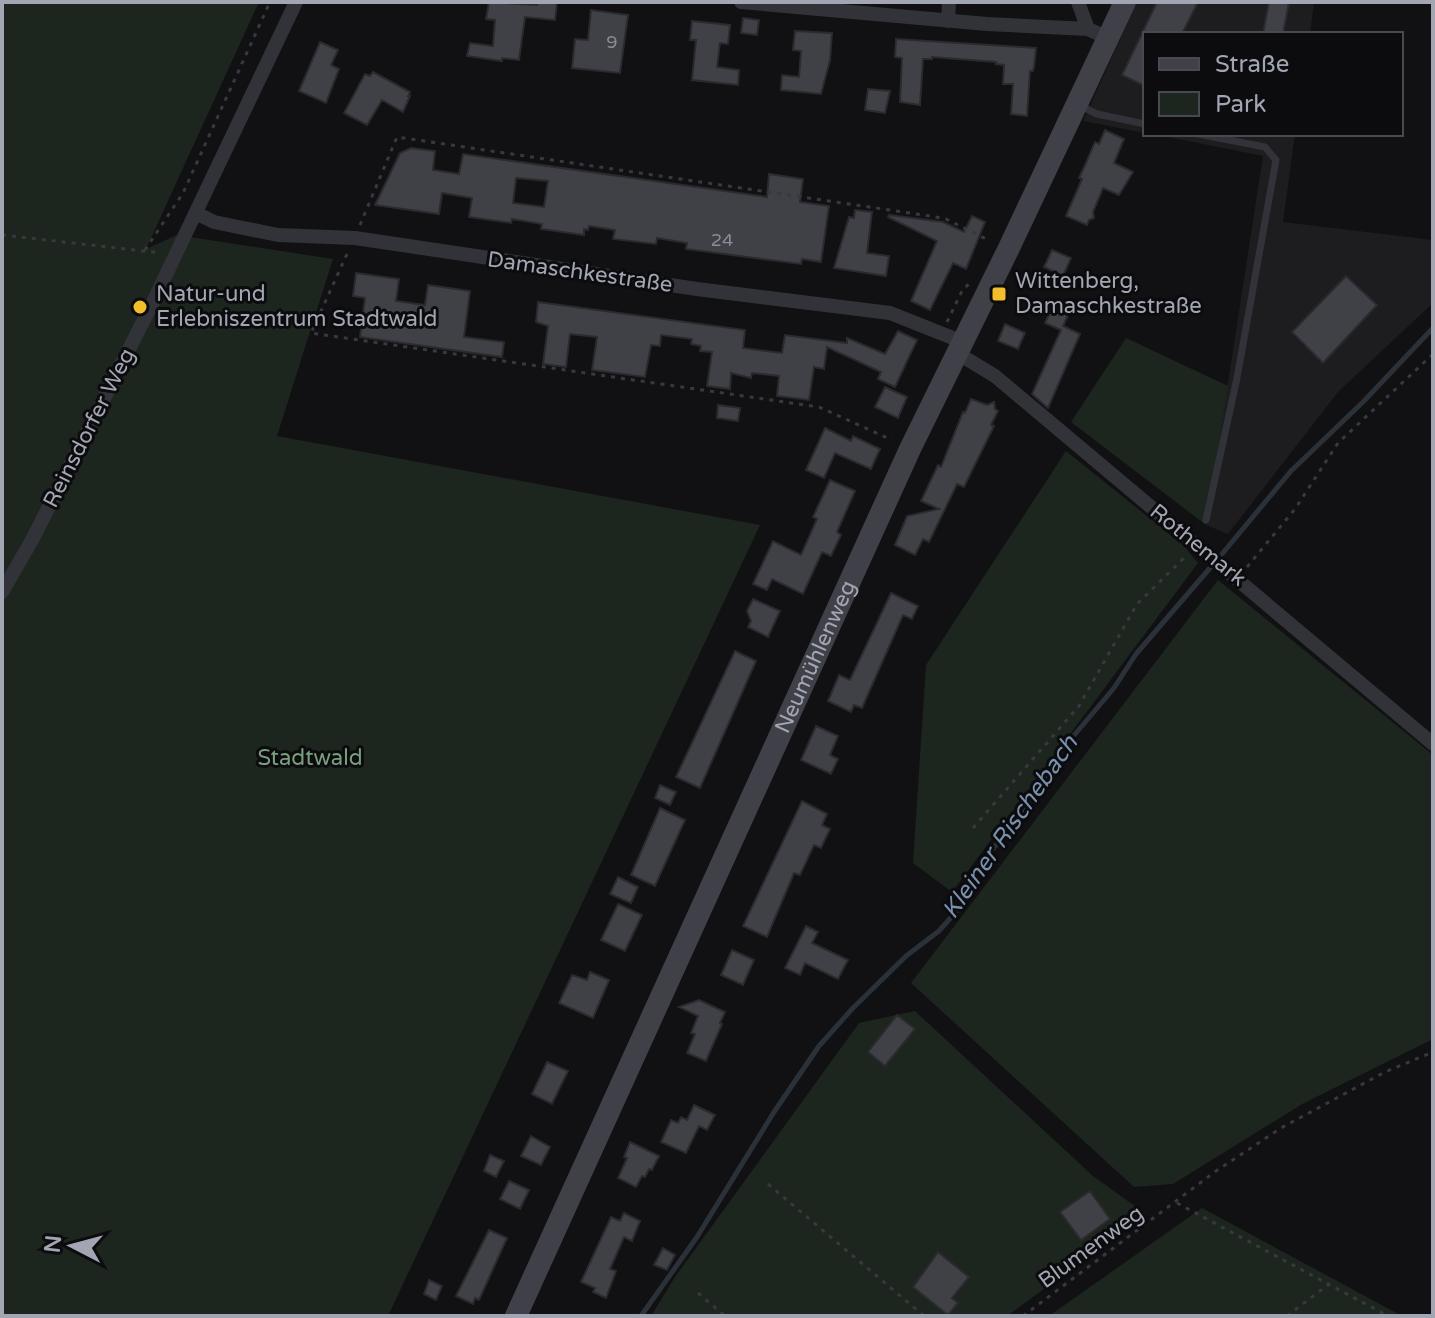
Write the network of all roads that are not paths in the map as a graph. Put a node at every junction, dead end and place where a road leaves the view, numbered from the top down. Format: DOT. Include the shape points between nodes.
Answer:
graph roads {
  1 [pos="296,2"];
  2 [pos="741,2"];
  3 [pos="949,2"];
  4 [pos="1078,2"];
  5 [pos="1125,2"];
  6 [pos="948,21"];
  7 [pos="1098,34"];
  8 [pos="1077,104"];
  9 [pos="1143,124"];
  10 [pos="1208,136"];
  11 [pos="196,213"];
  12 [pos="956,343"];
  13 [pos="1206,520"];
  14 [pos="2,592"];
  15 [pos="1433,744"];
  16 [pos="516,1316"];
  1 -- 11 [label="street, Reinsdorfer Weg"];
  2 -- 6 [label="street"];
  3 -- 6 [label="street"];
  4 -- 7 [label="street"];
  5 -- 7 [label="street, Neumühlenweg"];
  6 -- 7 [label="street"];
  7 -- 8 [label="street, Neumühlenweg"];
  8 -- 9 [label="lane"];
  8 -- 12 [label="street, Neumühlenweg" via="1008,250"];
  10 -- 13 [label="lane" via="1265,147 1276,160"];
  11 -- 12 [label="street, Damaschkestraße" via="214,222 278,235 355,238 890,313"];
  11 -- 14 [label="street, Reinsdorfer Weg"];
  12 -- 15 [label="street, Rothemark"];
  12 -- 16 [label="street, Neumühlenweg"];
}
